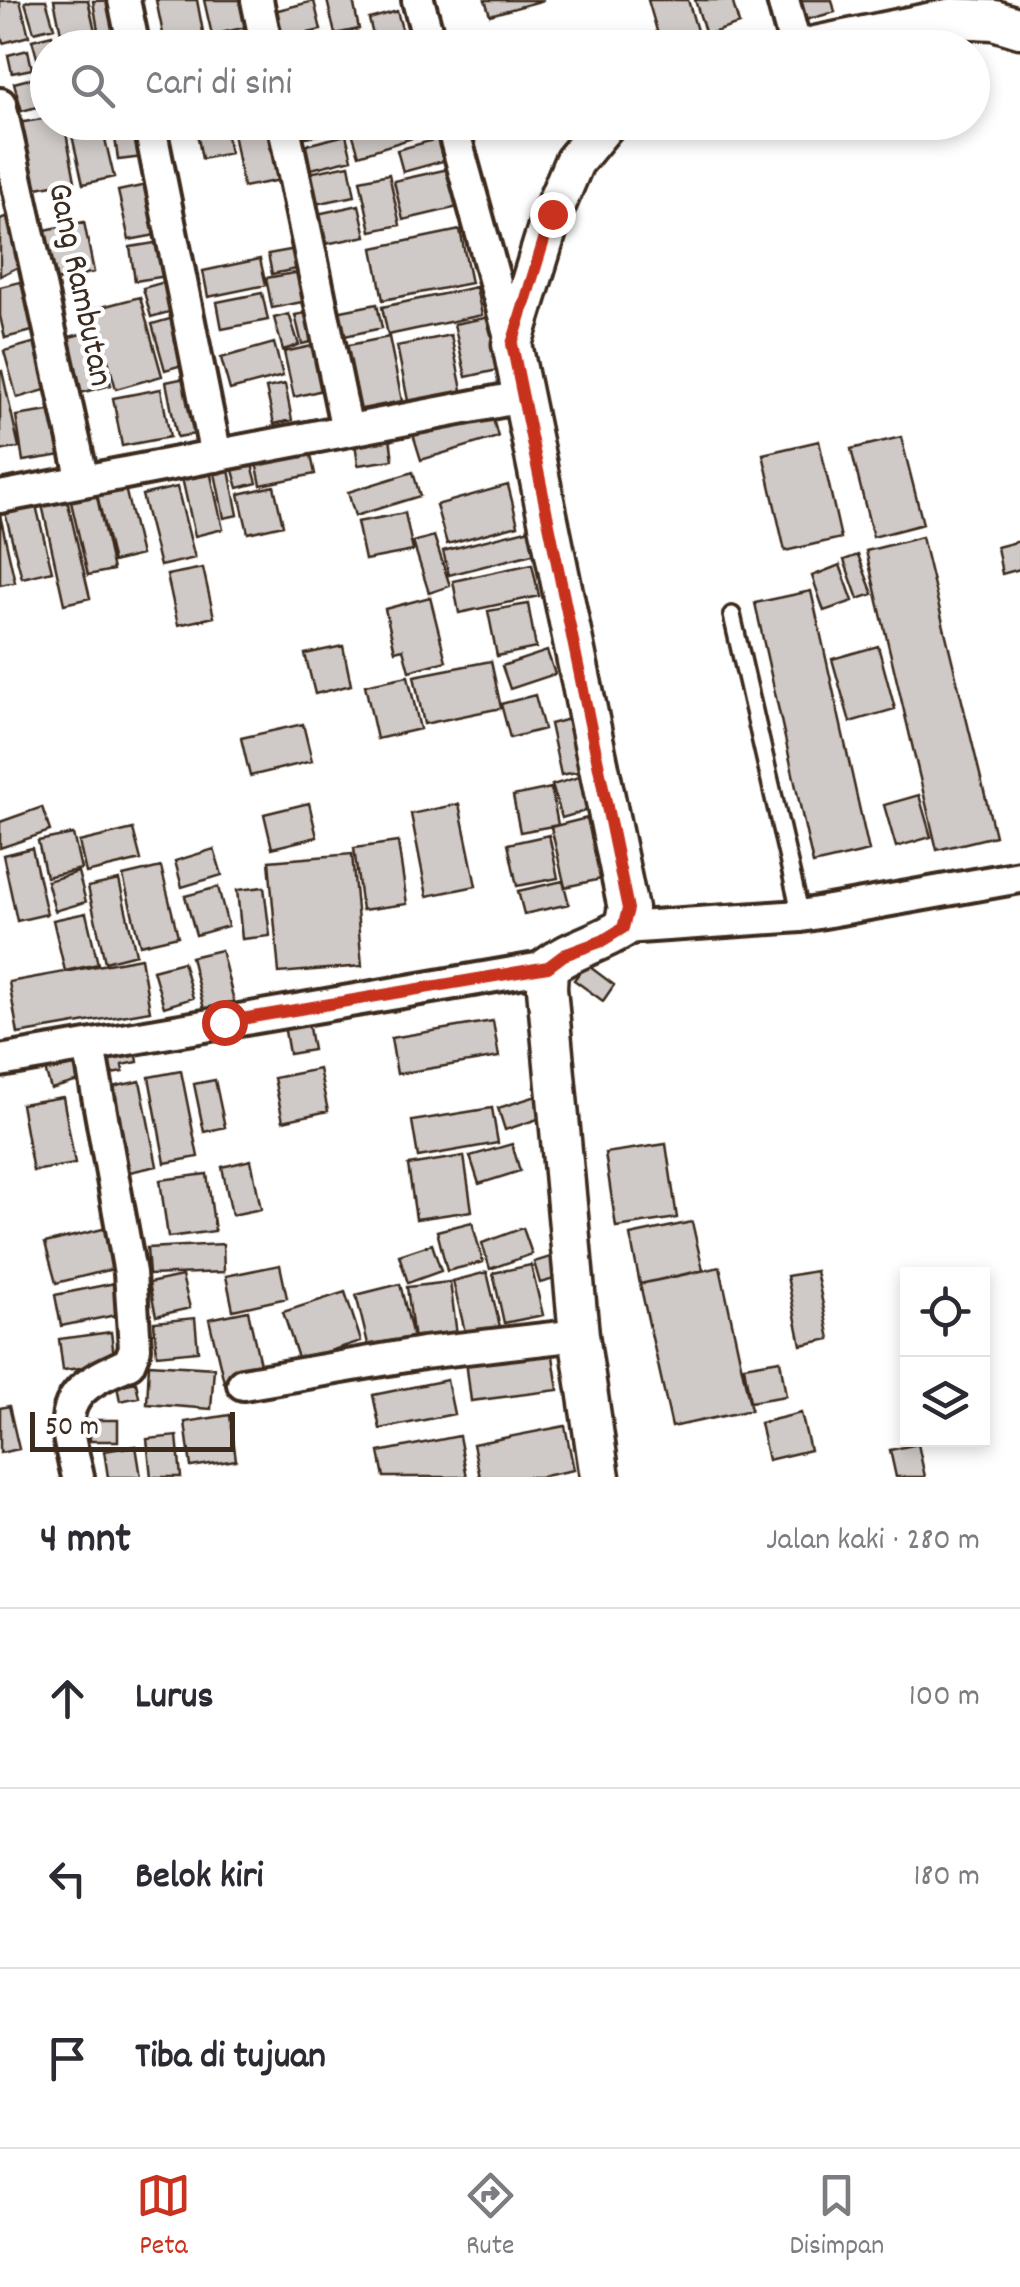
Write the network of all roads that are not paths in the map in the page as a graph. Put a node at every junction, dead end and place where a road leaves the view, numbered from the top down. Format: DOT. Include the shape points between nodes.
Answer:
graph roads {
  1 [pos="124,0"];
  2 [pos="257,0"];
  3 [pos="418,0"];
  4 [pos="783,0"];
  5 [pos="1020,28"];
  6 [pos="130,30"];
  7 [pos="263,30"];
  8 [pos="426,30"];
  9 [pos="791,30"];
  10 [pos="894,30"];
  11 [pos="0,104"];
  12 [pos="153,140"];
  13 [pos="287,140"];
  14 [pos="456,140"];
  15 [pos="593,140"];
  16 [pos="512,344"];
  17 [pos="522,397"];
  18 [pos="347,430"];
  19 [pos="216,456"];
  20 [pos="83,481"];
  21 [pos="0,497"];
  22 [pos="732,615"];
  23 [pos="1020,876"];
  24 [pos="801,916"];
  25 [pos="623,928"];
  26 [pos="548,967"];
  27 [pos="89,1046"];
  28 [pos="0,1062"];
  29 [pos="579,1335"];
  30 [pos="243,1384"];
  31 [pos="78,1477"];
  32 [pos="600,1477"];
  1 -- 6 [label="street"];
  2 -- 7 [label="street"];
  3 -- 8 [label="street"];
  4 -- 9 [label="street"];
  5 -- 10 [label="street" via="952,18"];
  11 -- 20 [label="street, Gang Rambutan"];
  12 -- 19 [label="street"];
  13 -- 18 [label="street"];
  14 -- 16 [label="street"];
  15 -- 16 [label="street" via="574,162 552,214"];
  16 -- 17 [label="street"];
  17 -- 18 [label="street"];
  17 -- 25 [label="street" via="628,909"];
  18 -- 19 [label="street"];
  19 -- 20 [label="street"];
  20 -- 21 [label="street"];
  22 -- 24 [label="lane"];
  23 -- 24 [label="street"];
  24 -- 25 [label="street"];
  25 -- 26 [label="street"];
  26 -- 27 [label="street"];
  26 -- 29 [label="street"];
  27 -- 28 [label="street"];
  27 -- 31 [label="street" via="130,1273 136,1348 129,1363 98,1378 69,1405"];
  29 -- 30 [label="street"];
  29 -- 32 [label="street"];
}
